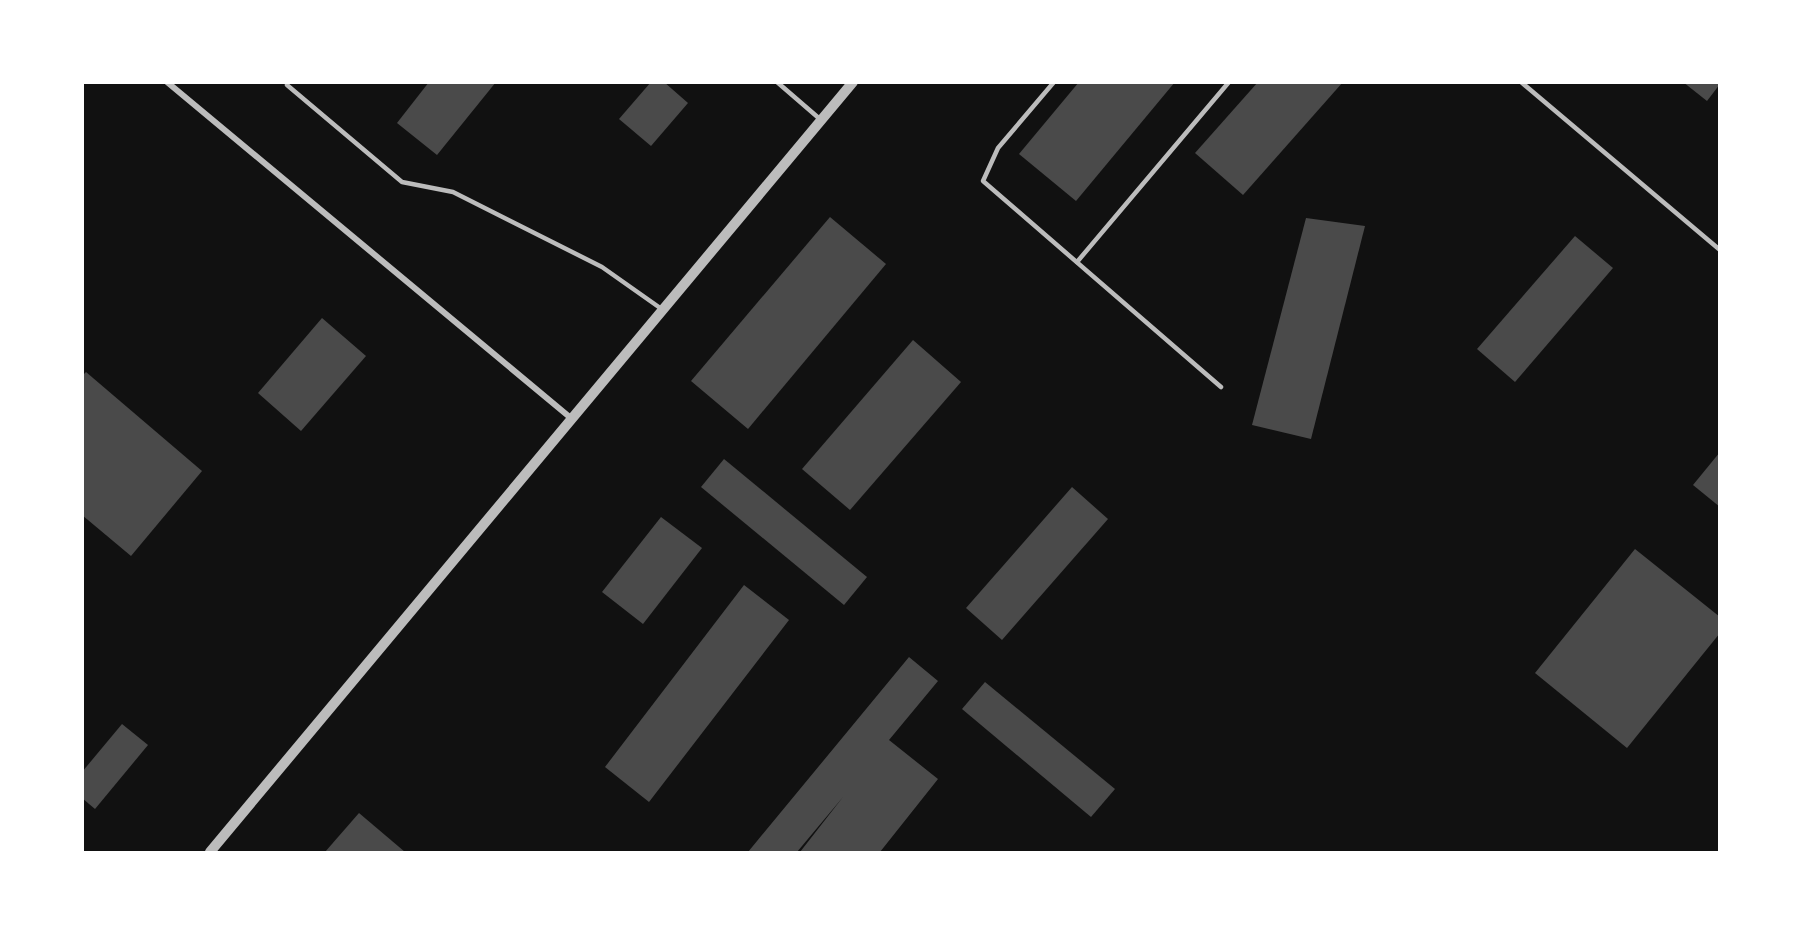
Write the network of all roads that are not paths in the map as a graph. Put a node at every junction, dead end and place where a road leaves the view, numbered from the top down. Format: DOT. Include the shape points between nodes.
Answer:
graph roads {
  1 [pos="167,82"];
  2 [pos="777,82"];
  3 [pos="853,82"];
  4 [pos="1054,82"];
  5 [pos="1230,82"];
  6 [pos="1521,82"];
  7 [pos="287,85"];
  8 [pos="821,120"];
  9 [pos="1719,250"];
  10 [pos="1077,262"];
  11 [pos="663,310"];
  12 [pos="1221,387"];
  13 [pos="572,419"];
  14 [pos="210,852"];
  1 -- 13 [label="street"];
  2 -- 8 [label="lane"];
  3 -- 8 [label="street"];
  4 -- 10 [label="lane" via="998,148 983,181"];
  5 -- 10 [label="lane"];
  6 -- 9 [label="lane"];
  7 -- 11 [label="lane" via="402,182 453,192 602,267"];
  8 -- 11 [label="street"];
  10 -- 12 [label="lane"];
  11 -- 13 [label="street"];
  13 -- 14 [label="street"];
}
